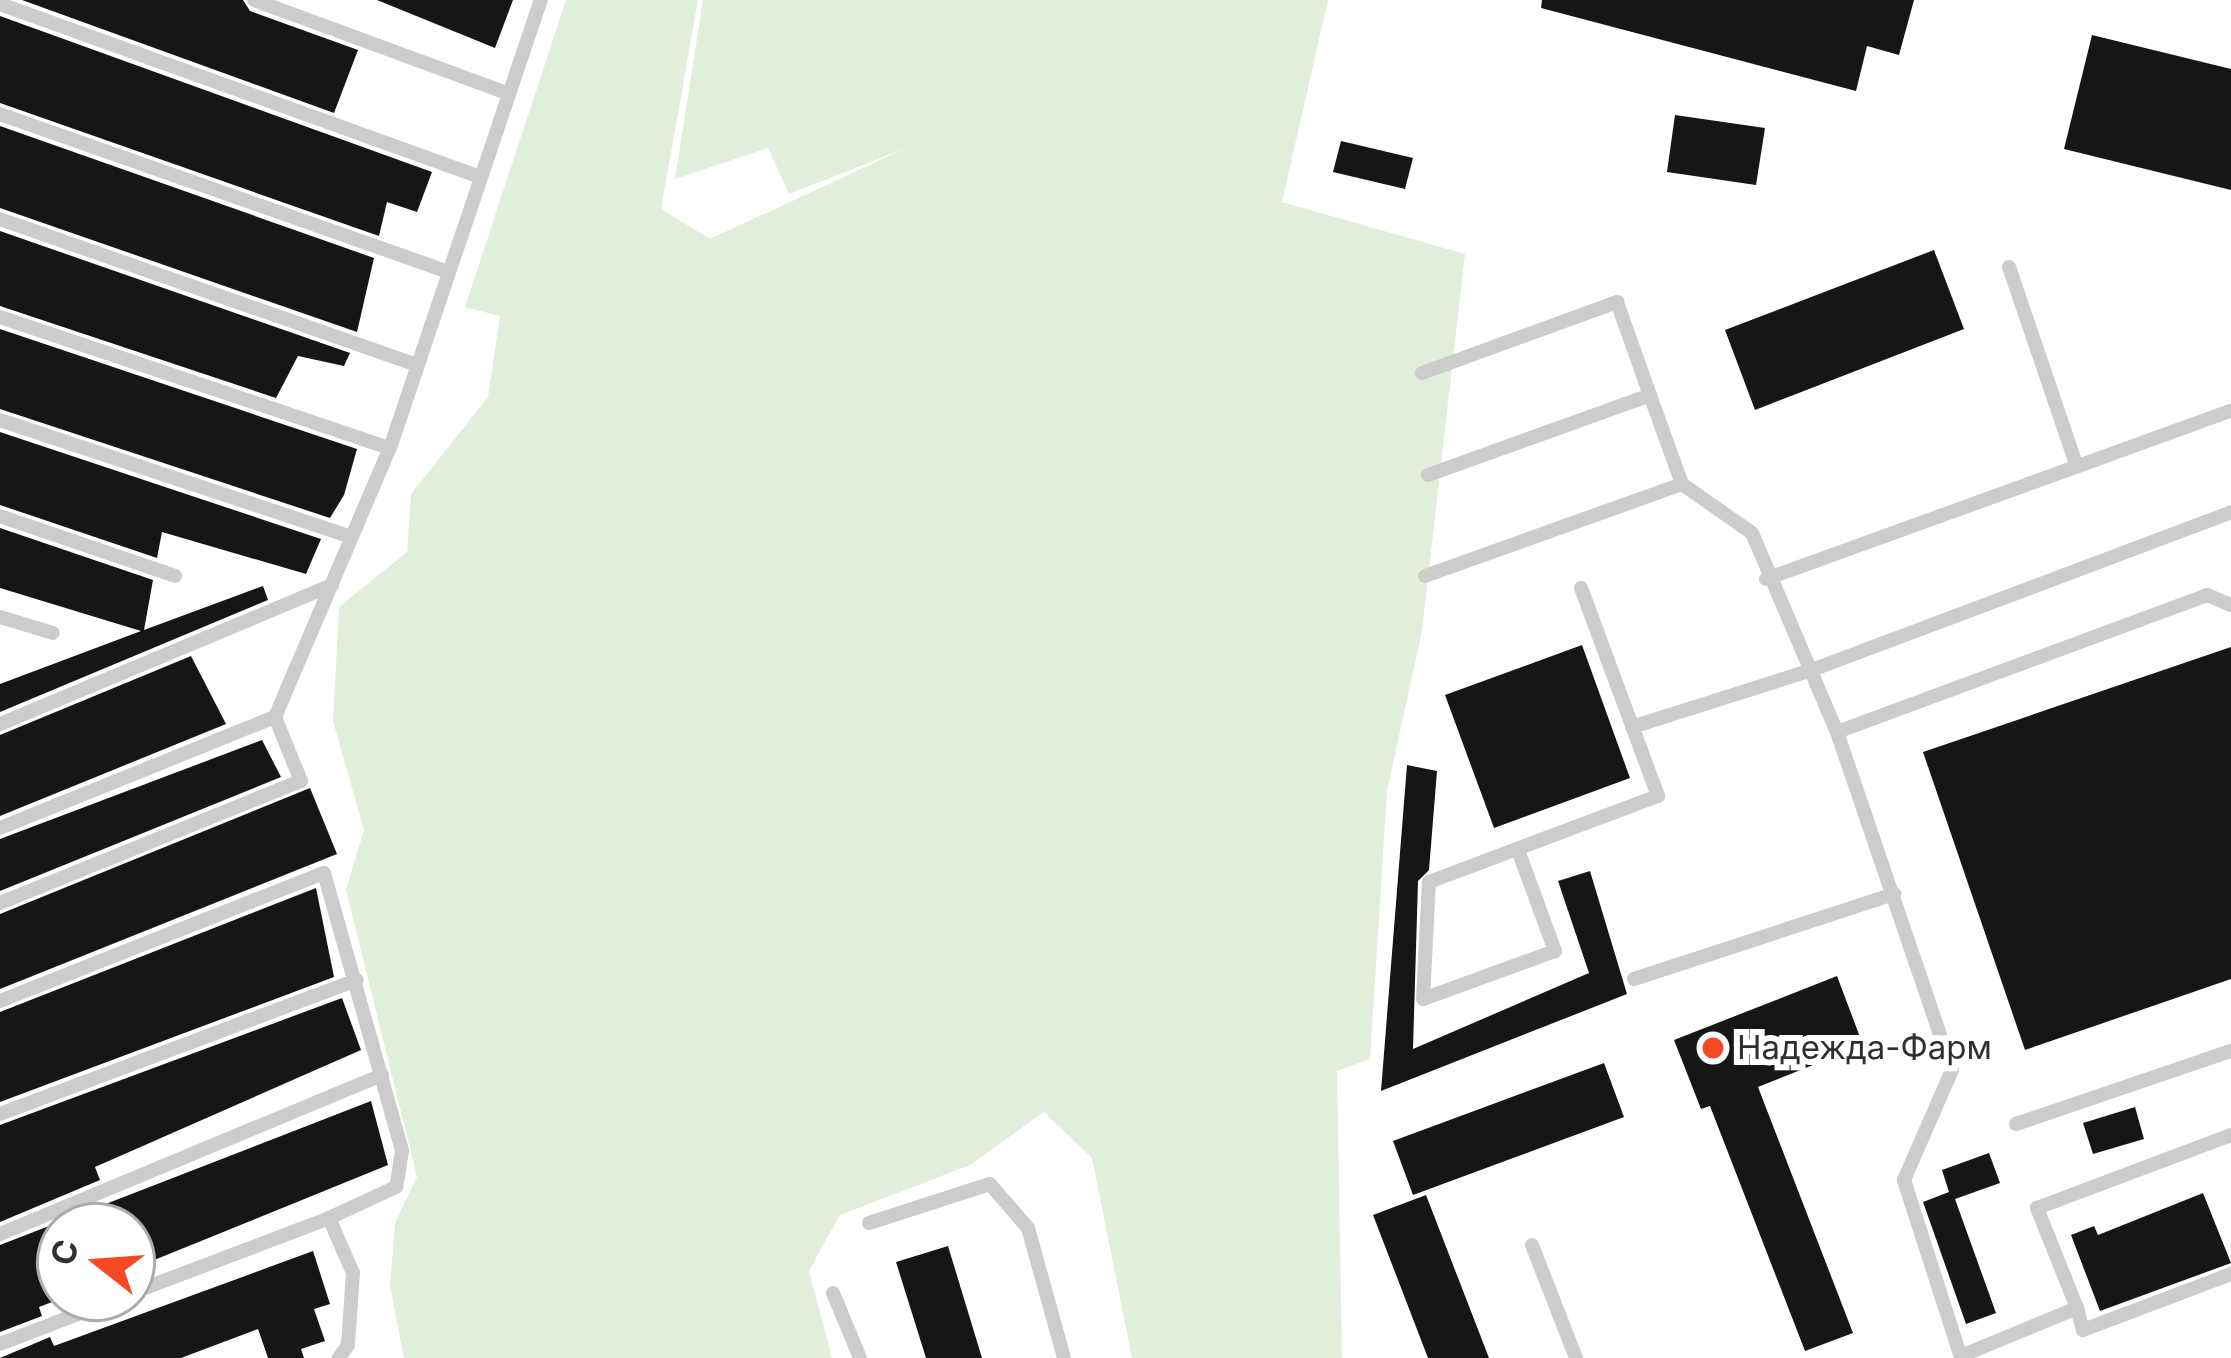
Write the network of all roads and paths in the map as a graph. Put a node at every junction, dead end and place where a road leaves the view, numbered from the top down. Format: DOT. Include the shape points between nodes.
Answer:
graph roads {
  1 [pos="254,0"];
  2 [pos="541,0"];
  3 [pos="0,4"];
  4 [pos="507,93"];
  5 [pos="0,114"];
  6 [pos="480,177"];
  7 [pos="0,220"];
  8 [pos="2008,267"];
  9 [pos="448,272"];
  10 [pos="0,317"];
  11 [pos="417,365"];
  12 [pos="1422,373"];
  13 [pos="1650,395"];
  14 [pos="2231,411"];
  15 [pos="0,419"];
  16 [pos="390,448"];
  17 [pos="2077,467"];
  18 [pos="1428,475"];
  19 [pos="1682,484"];
  20 [pos="2231,512"];
  21 [pos="0,516"];
  22 [pos="351,537"];
  23 [pos="1425,576"];
  24 [pos="176,577"];
  25 [pos="1766,579"];
  26 [pos="332,585"];
  27 [pos="1581,588"];
  28 [pos="2231,605"];
  29 [pos="0,616"];
  30 [pos="53,633"];
  31 [pos="1809,670"];
  32 [pos="275,716"];
  33 [pos="0,724"];
  34 [pos="1632,728"];
  35 [pos="1838,732"];
  36 [pos="0,828"];
  37 [pos="1518,850"];
  38 [pos="1894,895"];
  39 [pos="0,903"];
  40 [pos="1634,979"];
  41 [pos="357,980"];
  42 [pos="0,1001"];
  43 [pos="2231,1051"];
  44 [pos="382,1075"];
  45 [pos="0,1114"];
  46 [pos="2016,1124"];
  47 [pos="2231,1135"];
  48 [pos="329,1218"];
  49 [pos="869,1223"];
  50 [pos="0,1234"];
  51 [pos="1532,1245"];
  52 [pos="2231,1274"];
  53 [pos="156,1285"];
  54 [pos="833,1292"];
  55 [pos="2077,1308"];
  56 [pos="57,1322"];
  57 [pos="0,1344"];
  58 [pos="1961,1357"];
  59 [pos="339,1358"];
  60 [pos="860,1358"];
  61 [pos="1064,1358"];
  62 [pos="1576,1358"];
  1 -- 4 [label="lane"];
  2 -- 4 [label="lane"];
  3 -- 6 [label="lane"];
  4 -- 6 [label="lane"];
  5 -- 9 [label="lane"];
  6 -- 9 [label="lane"];
  7 -- 11 [label="lane"];
  8 -- 17 [label="lane"];
  9 -- 11 [label="lane"];
  10 -- 16 [label="lane"];
  11 -- 16 [label="lane"];
  12 -- 13 [label="lane" via="1617,302"];
  13 -- 18 [label="lane"];
  13 -- 19 [label="lane"];
  14 -- 17 [label="lane"];
  15 -- 22 [label="lane"];
  16 -- 22 [label="lane"];
  17 -- 25 [label="lane"];
  19 -- 23 [label="lane"];
  19 -- 25 [label="lane" via="1752,532"];
  20 -- 31 [label="lane"];
  21 -- 24 [label="lane"];
  22 -- 26 [label="lane"];
  25 -- 31 [label="lane"];
  26 -- 32 [label="lane"];
  26 -- 33 [label="lane"];
  27 -- 34 [label="lane"];
  28 -- 35 [label="lane" via="2207,596"];
  29 -- 30 [label="lane"];
  31 -- 34 [label="lane"];
  31 -- 35 [label="lane"];
  32 -- 36 [label="lane"];
  32 -- 39 [label="lane" via="301,781"];
  34 -- 37 [label="lane" via="1658,796"];
  35 -- 38 [label="lane"];
  37 -- 37 [label="lane" via="1429,882 1423,999 1555,951"];
  38 -- 40 [label="lane"];
  38 -- 58 [label="lane" via="1952,1070 1904,1180"];
  41 -- 42 [label="lane" via="324,873"];
  41 -- 44 [label="lane"];
  41 -- 45 [label="lane"];
  43 -- 46 [label="lane"];
  44 -- 48 [label="lane" via="402,1151 396,1187"];
  44 -- 50 [label="lane"];
  47 -- 55 [label="lane" via="2037,1208"];
  48 -- 53 [label="lane"];
  48 -- 59 [label="lane" via="353,1274 348,1345"];
  49 -- 61 [label="lane" via="990,1184 1028,1228"];
  51 -- 62 [label="lane"];
  52 -- 55 [label="lane" via="2083,1330"];
  54 -- 60 [label="lane"];
  55 -- 58 [label="lane"];
  56 -- 57 [label="lane"];
}
